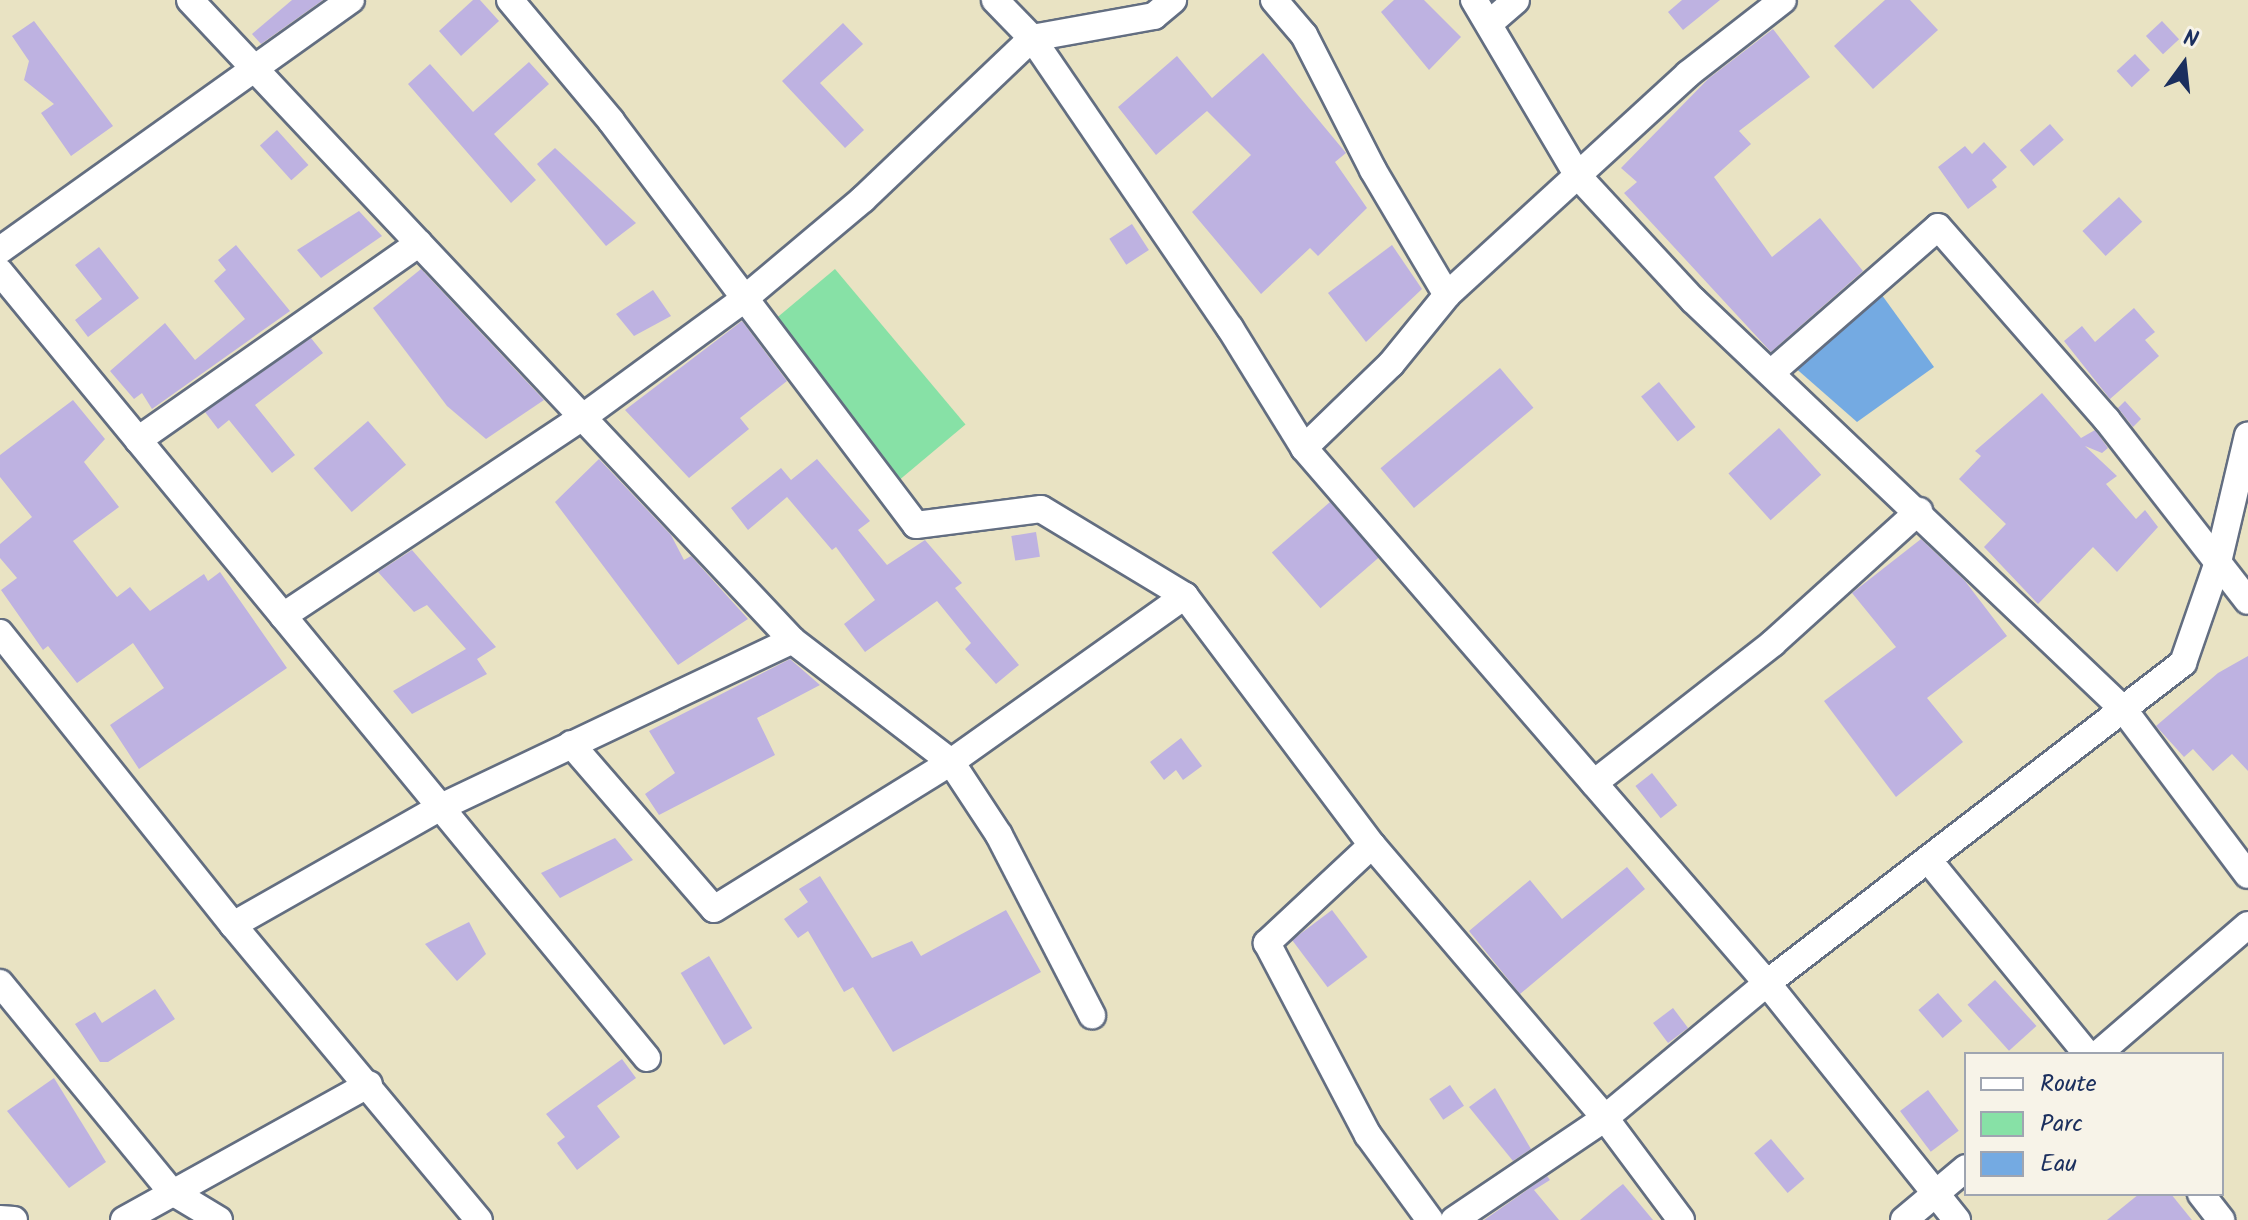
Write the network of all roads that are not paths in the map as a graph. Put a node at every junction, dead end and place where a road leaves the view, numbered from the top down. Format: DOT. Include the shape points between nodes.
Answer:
graph roads {
  1 [pos="190,0"];
  2 [pos="351,0"];
  3 [pos="510,0"];
  4 [pos="995,0"];
  5 [pos="1173,0"];
  6 [pos="1274,0"];
  7 [pos="1474,0"];
  8 [pos="1516,0"];
  9 [pos="1783,0"];
  10 [pos="1491,22"];
  11 [pos="1032,38"];
  12 [pos="258,70"];
  13 [pos="1578,176"];
  14 [pos="419,243"];
  15 [pos="0,250"];
  16 [pos="0,272"];
  17 [pos="1447,295"];
  18 [pos="744,299"];
  19 [pos="1772,372"];
  20 [pos="583,417"];
  21 [pos="2248,435"];
  22 [pos="138,440"];
  23 [pos="1304,448"];
  24 [pos="1919,511"];
  25 [pos="2218,562"];
  26 [pos="1185,596"];
  27 [pos="2248,601"];
  28 [pos="283,616"];
  29 [pos="0,633"];
  30 [pos="792,640"];
  31 [pos="2124,710"];
  32 [pos="571,744"];
  33 [pos="951,762"];
  34 [pos="1594,783"];
  35 [pos="441,807"];
  36 [pos="1372,845"];
  37 [pos="1930,862"];
  38 [pos="2248,875"];
  39 [pos="233,925"];
  40 [pos="2248,925"];
  41 [pos="0,983"];
  42 [pos="1767,983"];
  43 [pos="1092,1015"];
  44 [pos="2085,1052"];
  45 [pos="2100,1052"];
  46 [pos="647,1058"];
  47 [pos="369,1084"];
  48 [pos="1605,1118"];
  49 [pos="1964,1170"];
  50 [pos="171,1191"];
  51 [pos="1936,1194"];
  52 [pos="2203,1196"];
  53 [pos="0,1219"];
  54 [pos="14,1220"];
  55 [pos="124,1220"];
  56 [pos="219,1220"];
  57 [pos="479,1220"];
  58 [pos="1430,1220"];
  59 [pos="1454,1220"];
  60 [pos="1681,1220"];
  61 [pos="1904,1220"];
  62 [pos="1957,1220"];
  63 [pos="2221,1220"];
  1 -- 12 [label="street"];
  2 -- 12 [label="street"];
  3 -- 18 [label="street" via="611,121"];
  4 -- 11 [label="street"];
  5 -- 11 [label="street" via="1154,16"];
  6 -- 17 [label="street" via="1304,35 1373,170"];
  7 -- 10 [label="street"];
  8 -- 10 [label="street"];
  9 -- 13 [label="street" via="1688,74"];
  10 -- 13 [label="street"];
  11 -- 18 [label="street" via="863,199"];
  11 -- 23 [label="street" via="1230,328"];
  12 -- 14 [label="street"];
  12 -- 15 [label="street"];
  13 -- 17 [label="street"];
  13 -- 19 [label="street" via="1693,300"];
  14 -- 20 [label="street"];
  14 -- 22 [label="street"];
  16 -- 22 [label="street"];
  17 -- 23 [label="street" via="1391,364"];
  18 -- 20 [label="street"];
  18 -- 26 [label="street" via="916,525 1041,509"];
  19 -- 24 [label="street"];
  19 -- 25 [label="street" via="1938,227 2107,420"];
  20 -- 28 [label="street"];
  20 -- 30 [label="street"];
  21 -- 25 [label="street"];
  22 -- 28 [label="street"];
  23 -- 34 [label="street"];
  24 -- 31 [label="street"];
  24 -- 34 [label="street" via="1773,643"];
  25 -- 27 [label="street"];
  25 -- 31 [label="street" via="2183,663"];
  26 -- 33 [label="street"];
  26 -- 36 [label="street"];
  28 -- 35 [label="street"];
  29 -- 39 [label="street"];
  30 -- 32 [label="street"];
  30 -- 33 [label="street"];
  31 -- 37 [label="street"];
  31 -- 38 [label="street"];
  32 -- 33 [label="street" via="714,909"];
  32 -- 35 [label="street"];
  33 -- 43 [label="street" via="999,835"];
  34 -- 42 [label="street"];
  35 -- 39 [label="street"];
  35 -- 46 [label="street"];
  36 -- 48 [label="street"];
  36 -- 58 [label="street" via="1267,943 1368,1135"];
  37 -- 42 [label="street"];
  37 -- 44 [label="street"];
  39 -- 47 [label="street"];
  40 -- 45 [label="street"];
  41 -- 50 [label="street"];
  42 -- 48 [label="street"];
  42 -- 51 [label="street"];
  47 -- 50 [label="street"];
  47 -- 57 [label="street"];
  48 -- 59 [label="street"];
  48 -- 60 [label="street"];
  49 -- 51 [label="street"];
  50 -- 55 [label="street"];
  50 -- 56 [label="street"];
  51 -- 61 [label="street"];
  51 -- 62 [label="street"];
  52 -- 63 [label="street"];
  53 -- 54 [label="street"];
}
